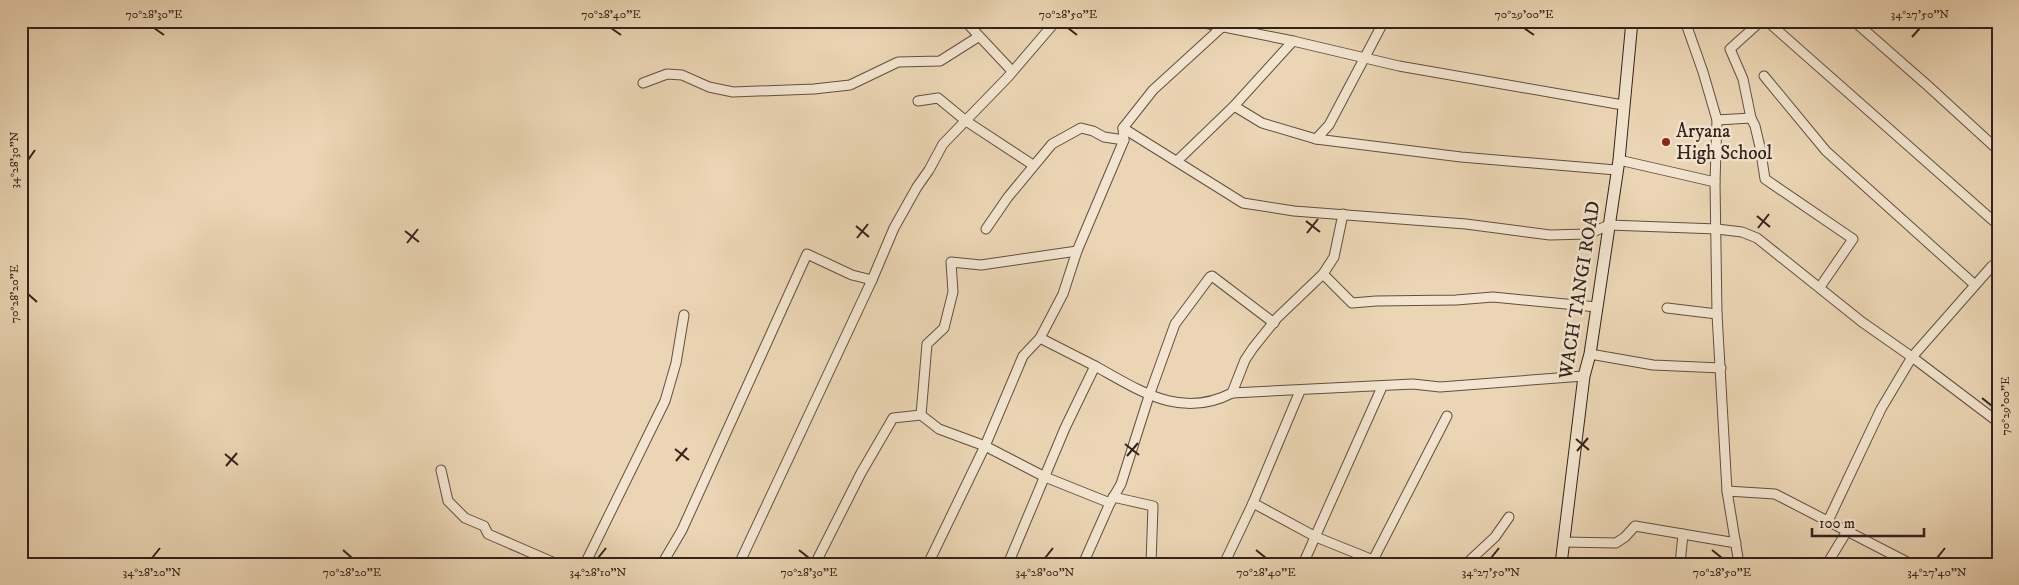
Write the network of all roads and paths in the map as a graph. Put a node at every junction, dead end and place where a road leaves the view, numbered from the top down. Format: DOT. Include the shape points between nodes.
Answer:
graph roads {
  1 [pos="965,21"];
  2 [pos="1056,21"];
  3 [pos="1239,21"];
  4 [pos="1384,21"];
  5 [pos="1632,21"];
  6 [pos="1685,21"];
  7 [pos="1760,21"];
  8 [pos="1767,21"];
  9 [pos="1854,21"];
  10 [pos="1197,22"];
  11 [pos="1226,28"];
  12 [pos="978,37"];
  13 [pos="1293,41"];
  14 [pos="1364,58"];
  15 [pos="1012,71"];
  16 [pos="1764,76"];
  17 [pos="642,83"];
  18 [pos="918,101"];
  19 [pos="1623,105"];
  20 [pos="1234,106"];
  21 [pos="1751,118"];
  22 [pos="1718,120"];
  23 [pos="966,121"];
  24 [pos="1123,128"];
  25 [pos="1316,139"];
  26 [pos="1124,140"];
  27 [pos="1998,150"];
  28 [pos="1177,161"];
  29 [pos="1617,165"];
  30 [pos="1033,166"];
  31 [pos="1715,182"];
  32 [pos="1343,214"];
  33 [pos="1609,225"];
  34 [pos="1998,225"];
  35 [pos="1717,228"];
  36 [pos="986,230"];
  37 [pos="1077,251"];
  38 [pos="1996,266"];
  39 [pos="1323,274"];
  40 [pos="872,280"];
  41 [pos="1975,285"];
  42 [pos="1820,288"];
  43 [pos="1597,307"];
  44 [pos="1667,308"];
  45 [pos="1717,314"];
  46 [pos="684,315"];
  47 [pos="1274,323"];
  48 [pos="1040,338"];
  49 [pos="1590,354"];
  50 [pos="1912,357"];
  51 [pos="1095,366"];
  52 [pos="1720,368"];
  53 [pos="1584,376"];
  54 [pos="1382,387"];
  55 [pos="1300,391"];
  56 [pos="1232,393"];
  57 [pos="1148,396"];
  58 [pos="921,415"];
  59 [pos="1447,416"];
  60 [pos="1998,422"];
  61 [pos="985,446"];
  62 [pos="441,470"];
  63 [pos="1045,477"];
  64 [pos="1727,491"];
  65 [pos="1112,500"];
  66 [pos="1253,503"];
  67 [pos="1509,517"];
  68 [pos="1828,521"];
  69 [pos="1847,531"];
  70 [pos="1683,534"];
  71 [pos="1316,537"];
  72 [pos="1564,542"];
  73 [pos="1736,543"];
  74 [pos="1372,562"];
  75 [pos="557,564"];
  76 [pos="585,564"];
  77 [pos="662,564"];
  78 [pos="739,564"];
  79 [pos="815,564"];
  80 [pos="928,564"];
  81 [pos="1008,564"];
  82 [pos="1083,564"];
  83 [pos="1151,564"];
  84 [pos="1224,564"];
  85 [pos="1303,564"];
  86 [pos="1383,564"];
  87 [pos="1466,564"];
  88 [pos="1560,564"];
  89 [pos="1680,564"];
  90 [pos="1740,564"];
  91 [pos="1827,564"];
  92 [pos="1911,564"];
  1 -- 12 [label="street"];
  2 -- 15 [label="street"];
  3 -- 11 [label="street"];
  4 -- 14 [label="street"];
  5 -- 19 [label="main road, WACH TANGI ROAD"];
  6 -- 22 [label="street"];
  7 -- 21 [label="street" via="1730,48 1743,79"];
  8 -- 34 [label="street"];
  9 -- 27 [label="street"];
  10 -- 11 [label="street"];
  11 -- 13 [label="street"];
  11 -- 24 [label="street" via="1153,90"];
  12 -- 15 [label="street"];
  12 -- 17 [label="street" via="940,61 898,62 850,85 733,92 709,87 682,75 667,74"];
  13 -- 14 [label="street"];
  13 -- 20 [label="street"];
  14 -- 19 [label="street"];
  14 -- 25 [label="street" via="1329,125"];
  15 -- 23 [label="street"];
  16 -- 41 [label="street" via="1826,151"];
  18 -- 23 [label="street" via="938,98"];
  19 -- 29 [label="main road, WACH TANGI ROAD"];
  20 -- 25 [label="street" via="1262,123"];
  20 -- 28 [label="street"];
  21 -- 22 [label="street"];
  21 -- 42 [label="street" via="1765,179 1853,239"];
  22 -- 31 [label="street"];
  23 -- 30 [label="street"];
  23 -- 40 [label="street" via="943,144 917,187 894,228"];
  24 -- 26 [label="street"];
  24 -- 28 [label="street"];
  25 -- 29 [label="street" via="1460,157"];
  26 -- 30 [label="street" via="1081,128 1052,144"];
  26 -- 37 [label="street"];
  28 -- 32 [label="street" via="1243,203"];
  29 -- 31 [label="street"];
  29 -- 33 [label="main road, WACH TANGI ROAD"];
  30 -- 36 [label="street"];
  31 -- 35 [label="street"];
  32 -- 33 [label="street" via="1550,234 1588,234"];
  32 -- 39 [label="street" via="1334,256"];
  33 -- 35 [label="street"];
  33 -- 43 [label="main road, WACH TANGI ROAD"];
  35 -- 42 [label="street" via="1757,238"];
  35 -- 45 [label="street"];
  37 -- 48 [label="street" via="1063,294"];
  37 -- 58 [label="street" via="981,264 951,262 953,292 944,328 927,344"];
  38 -- 41 [label="street"];
  39 -- 43 [label="street" via="1352,303 1493,297"];
  39 -- 47 [label="street"];
  40 -- 77 [label="street" via="852,275 807,254 682,530"];
  40 -- 78 [label="street"];
  41 -- 50 [label="street"];
  42 -- 50 [label="street"];
  43 -- 49 [label="main road, WACH TANGI ROAD"];
  44 -- 45 [label="street"];
  45 -- 52 [label="street"];
  46 -- 76 [label="street" via="666,401"];
  47 -- 56 [label="street" via="1253,348"];
  47 -- 57 [label="street" via="1212,276 1175,324"];
  48 -- 51 [label="street"];
  48 -- 61 [label="street" via="1023,356"];
  49 -- 52 [label="street" via="1654,365"];
  49 -- 53 [label="main road, WACH TANGI ROAD"];
  50 -- 60 [label="street"];
  50 -- 68 [label="street" via="1881,409"];
  51 -- 57 [label="street"];
  51 -- 63 [label="street"];
  52 -- 64 [label="street"];
  53 -- 54 [label="street" via="1440,387 1413,384"];
  53 -- 72 [label="main road, WACH TANGI ROAD"];
  54 -- 55 [label="street"];
  54 -- 71 [label="street"];
  55 -- 56 [label="street"];
  55 -- 66 [label="street"];
  56 -- 57 [label="street" via="1219,400 1188,404"];
  57 -- 65 [label="street" via="1121,484"];
  58 -- 61 [label="street" via="939,429"];
  58 -- 79 [label="street" via="893,418"];
  59 -- 74 [label="street"];
  61 -- 63 [label="street"];
  61 -- 80 [label="street"];
  62 -- 75 [label="street" via="448,502 465,518 484,526 488,534"];
  63 -- 65 [label="street"];
  63 -- 81 [label="street"];
  64 -- 68 [label="street" via="1775,494"];
  64 -- 73 [label="street"];
  65 -- 82 [label="street"];
  65 -- 83 [label="street" via="1153,506"];
  66 -- 71 [label="street"];
  66 -- 84 [label="street"];
  67 -- 87 [label="street" via="1495,537"];
  68 -- 69 [label="street"];
  69 -- 91 [label="street"];
  69 -- 92 [label="street"];
  70 -- 72 [label="street" via="1635,526 1616,543"];
  70 -- 73 [label="street"];
  70 -- 89 [label="street"];
  71 -- 74 [label="street"];
  71 -- 85 [label="street"];
  72 -- 88 [label="main road, WACH TANGI ROAD"];
  73 -- 90 [label="street"];
  74 -- 86 [label="street"];
}
